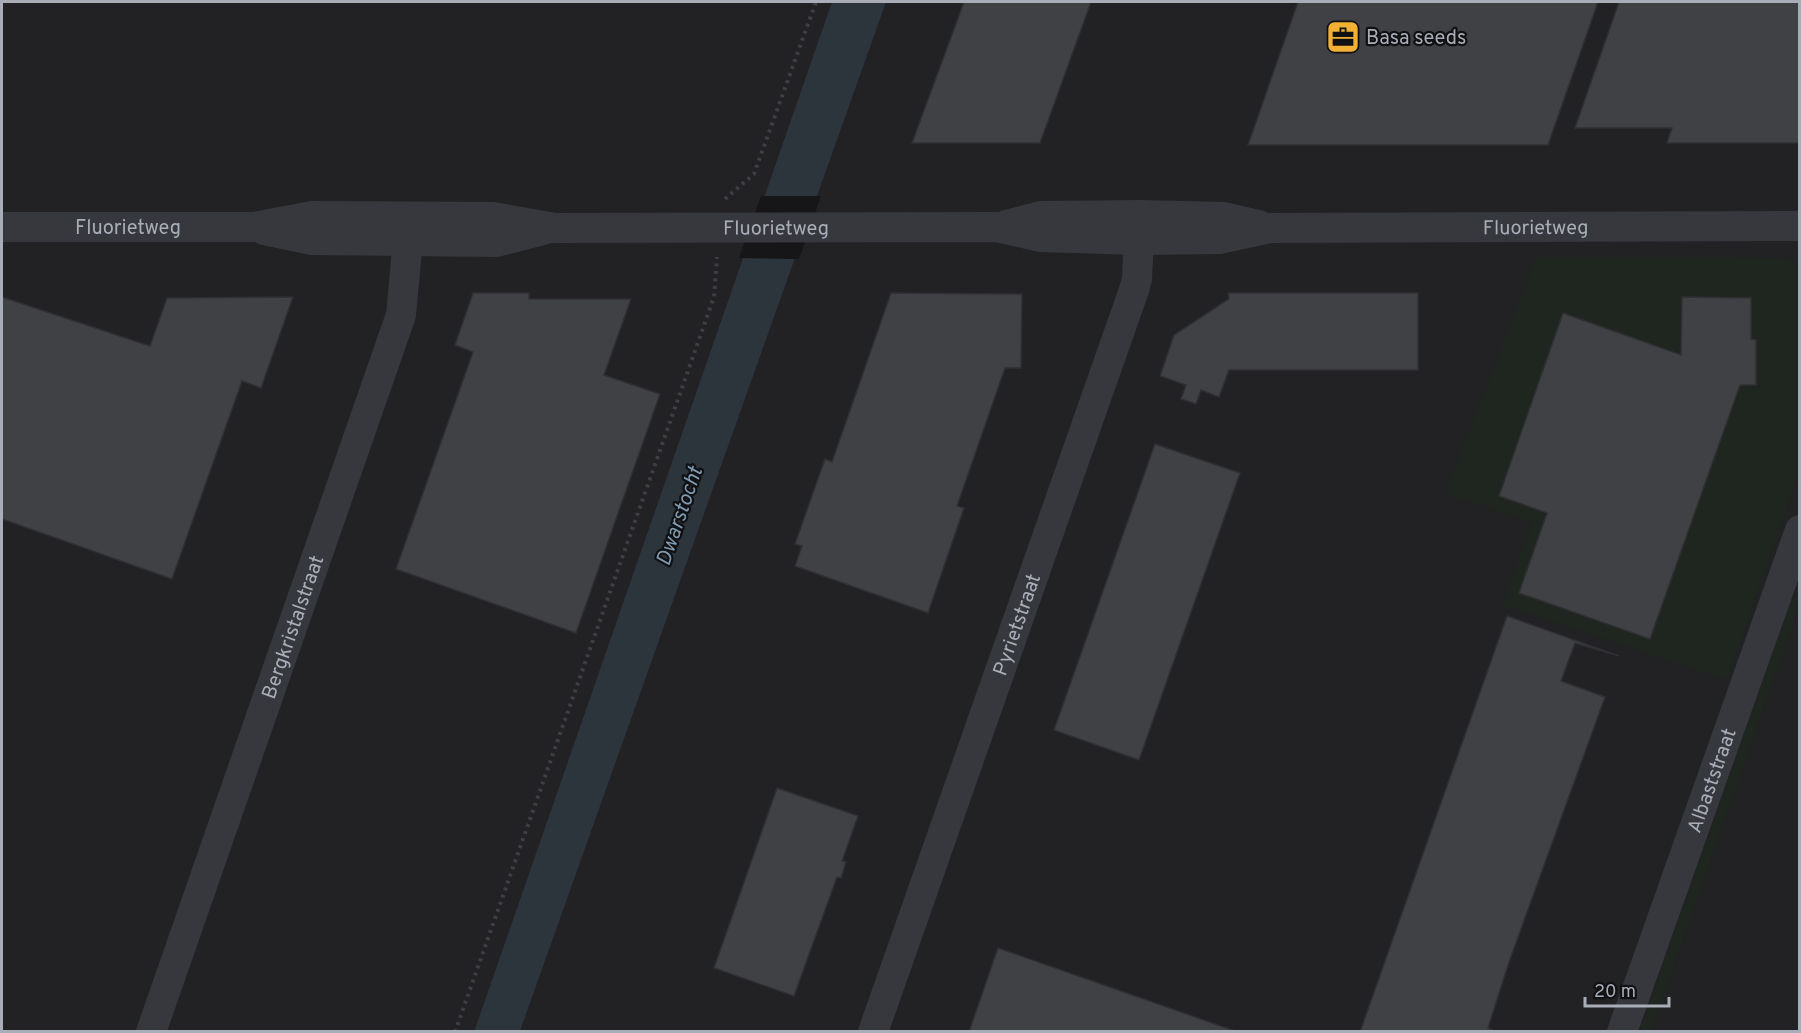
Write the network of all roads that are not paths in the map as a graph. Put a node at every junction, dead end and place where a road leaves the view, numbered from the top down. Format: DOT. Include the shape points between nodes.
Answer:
graph roads {
  1 [pos="1800,226"];
  2 [pos="2,227"];
  3 [pos="1139,227"];
  4 [pos="409,229"];
  5 [pos="1800,530"];
  6 [pos="152,1032"];
  7 [pos="873,1032"];
  8 [pos="1622,1032"];
  1 -- 3 [label="street, Fluorietweg" via="1270,228 1224,217"];
  2 -- 4 [label="street, Fluorietweg" via="254,227 312,216"];
  3 -- 4 [label="street, Fluorietweg" via="1041,216 997,227 555,228 493,217"];
  3 -- 7 [label="street, Pyrietstraat" via="1134,290"];
  4 -- 6 [label="street, Bergkristalstraat" via="401,315"];
  5 -- 8 [label="street, Albaststraat"];
}
